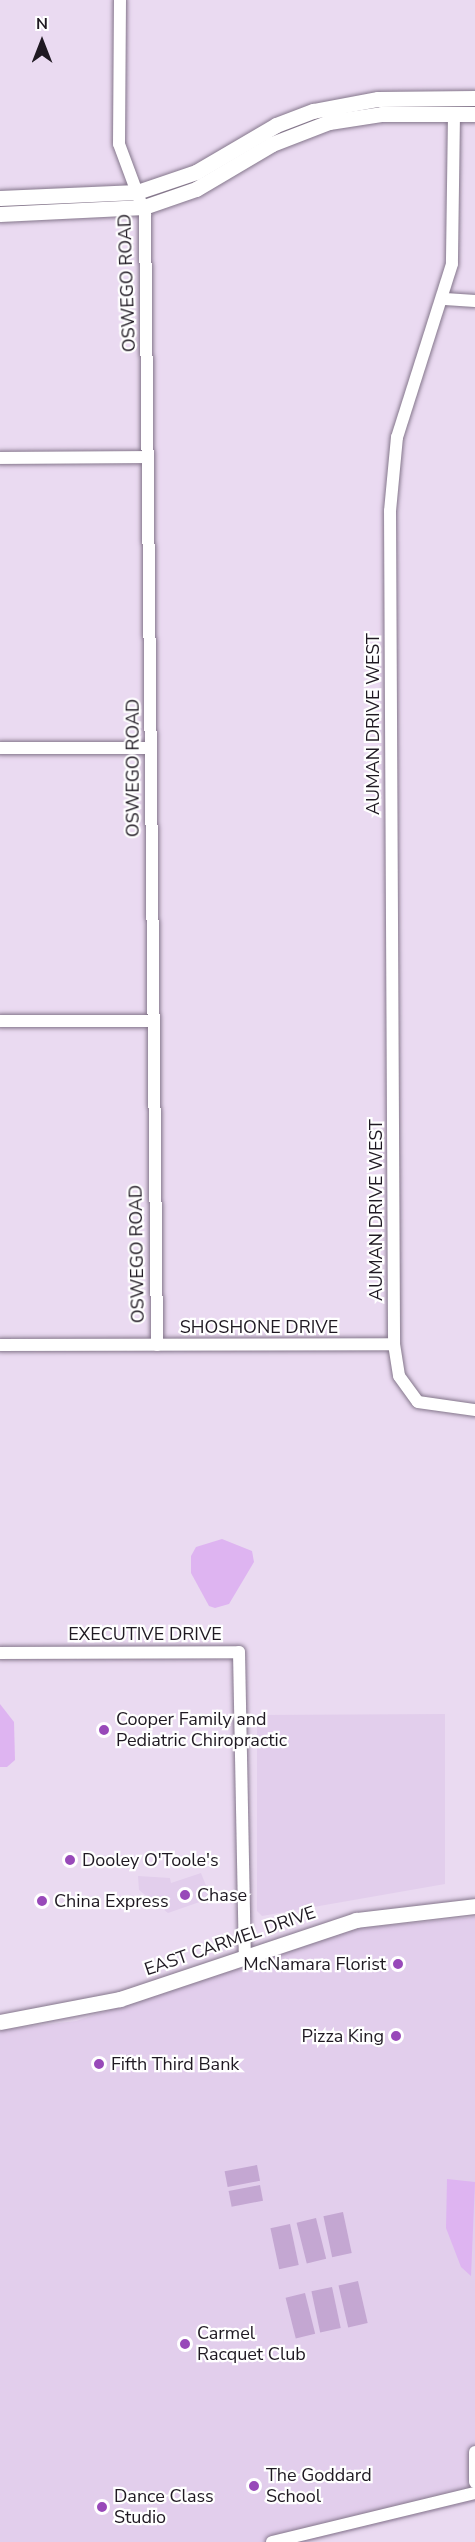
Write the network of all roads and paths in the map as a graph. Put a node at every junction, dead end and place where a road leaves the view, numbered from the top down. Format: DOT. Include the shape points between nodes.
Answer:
graph roads {
  1 [pos="120,0"];
  2 [pos="475,98"];
  3 [pos="454,114"];
  4 [pos="475,114"];
  5 [pos="137,192"];
  6 [pos="0,198"];
  7 [pos="144,207"];
  8 [pos="0,214"];
  9 [pos="445,299"];
  10 [pos="475,301"];
  11 [pos="148,457"];
  12 [pos="0,458"];
  13 [pos="0,748"];
  14 [pos="151,748"];
  15 [pos="0,1021"];
  16 [pos="153,1022"];
  17 [pos="394,1344"];
  18 [pos="0,1346"];
  19 [pos="157,1346"];
  20 [pos="475,1410"];
  21 [pos="0,1653"];
  22 [pos="475,1906"];
  23 [pos="245,1955"];
  24 [pos="0,2022"];
  25 [pos="475,2452"];
  26 [pos="475,2482"];
  27 [pos="475,2493"];
  28 [pos="272,2542"];
  1 -- 5 [label="street, OSWEGO ROAD" via="119,144"];
  2 -- 5 [label="street" via="378,99 322,108 276,125 196,172"];
  3 -- 4 [label="street"];
  3 -- 7 [label="street" via="382,114 320,125 272,144 196,189"];
  3 -- 9 [label="street, AUMAN DRIVE WEST" via="454,247"];
  5 -- 6 [label="street"];
  5 -- 7 [label="street, OSWEGO ROAD"];
  7 -- 8 [label="street"];
  7 -- 11 [label="street, OSWEGO ROAD"];
  9 -- 10 [label="street"];
  9 -- 17 [label="street, AUMAN DRIVE WEST" via="405,409 391,491"];
  11 -- 12 [label="street"];
  11 -- 14 [label="street, OSWEGO ROAD"];
  13 -- 14 [label="street"];
  14 -- 16 [label="street, OSWEGO ROAD"];
  15 -- 16 [label="street"];
  16 -- 19 [label="street, OSWEGO ROAD"];
  17 -- 19 [label="street, SHOSHONE DRIVE"];
  17 -- 20 [label="street" via="399,1376 418,1402"];
  18 -- 19 [label="street, SHOSHONE DRIVE"];
  21 -- 23 [label="street, EXECUTIVE DRIVE" via="239,1652"];
  22 -- 23 [label="street, EAST CARMEL DRIVE" via="356,1920"];
  23 -- 24 [label="street, EAST CARMEL DRIVE" via="120,1999"];
  25 -- 26 [label="street"];
  27 -- 28 [label="street"];
}
